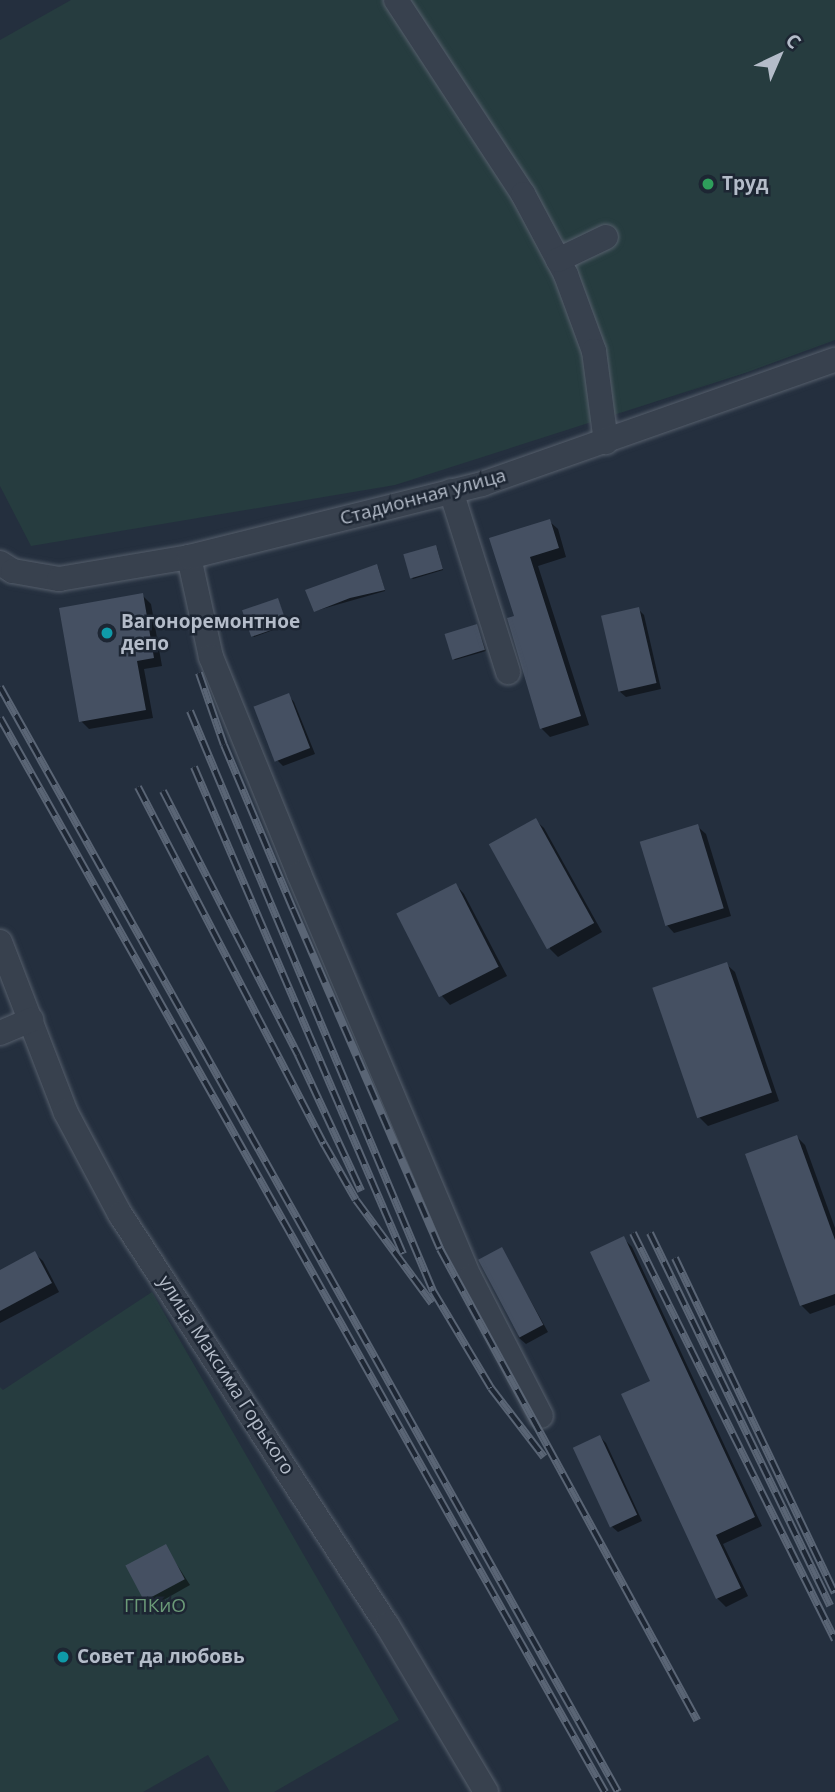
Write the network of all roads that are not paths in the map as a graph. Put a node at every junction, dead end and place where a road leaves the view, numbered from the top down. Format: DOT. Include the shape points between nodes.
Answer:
graph roads {
  1 [pos="396,0"];
  2 [pos="606,237"];
  3 [pos="558,260"];
  4 [pos="835,360"];
  5 [pos="606,442"];
  6 [pos="451,491"];
  7 [pos="189,557"];
  8 [pos="0,563"];
  9 [pos="508,672"];
  10 [pos="0,942"];
  11 [pos="31,1020"];
  12 [pos="0,1033"];
  13 [pos="541,1416"];
  14 [pos="486,1792"];
  1 -- 3 [label="street" via="523,194"];
  2 -- 3 [label="street"];
  3 -- 5 [label="street" via="594,351"];
  4 -- 5 [label="street, Стадионная улица"];
  5 -- 6 [label="street, Стадионная улица"];
  6 -- 7 [label="street, Стадионная улица"];
  6 -- 9 [label="street"];
  7 -- 8 [label="street, Стадионная улица" via="59,579 13,571"];
  7 -- 13 [label="street" via="211,657 299,874 470,1278"];
  10 -- 11 [label="street, улица Максима Горького"];
  11 -- 12 [label="street"];
  11 -- 14 [label="street, улица Максима Горького" via="66,1113 120,1214 387,1625"];
}
